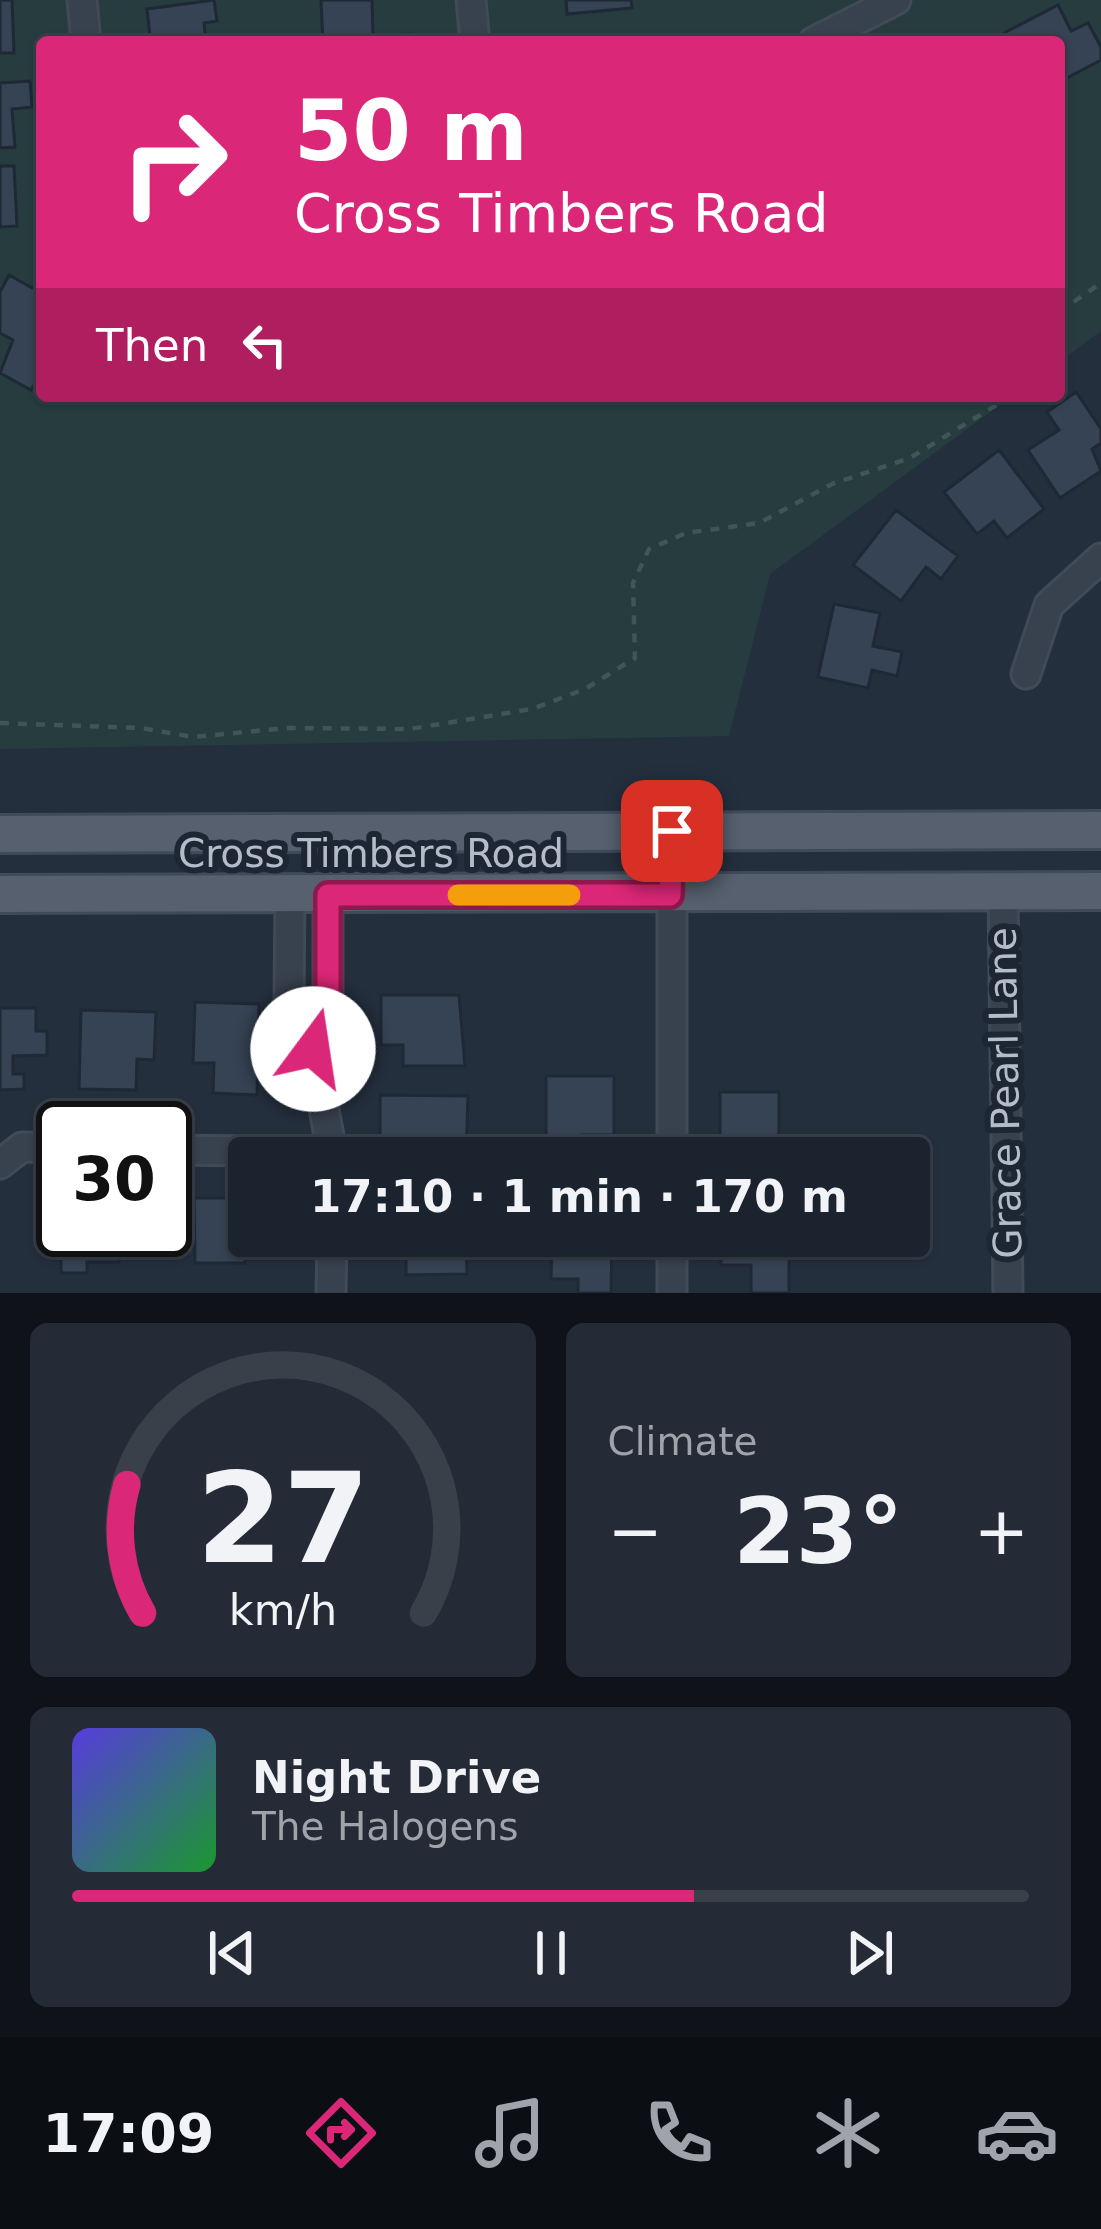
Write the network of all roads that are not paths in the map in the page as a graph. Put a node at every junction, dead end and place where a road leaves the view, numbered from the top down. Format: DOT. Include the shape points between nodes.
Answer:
graph roads {
  1 [pos="82,0"];
  2 [pos="471,0"];
  3 [pos="896,0"];
  4 [pos="85,36"];
  5 [pos="474,36"];
  6 [pos="825,36"];
  7 [pos="1101,558"];
  8 [pos="1026,674"];
  9 [pos="1101,830"];
  10 [pos="672,831"];
  11 [pos="0,834"];
  12 [pos="1101,891"];
  13 [pos="1003,892"];
  14 [pos="0,894"];
  15 [pos="290,894"];
  16 [pos="328,895"];
  17 [pos="670,895"];
  18 [pos="313,1049"];
  19 [pos="330,1137"];
  20 [pos="672,1137"];
  21 [pos="36,1147"];
  22 [pos="192,1151"];
  23 [pos="228,1152"];
  24 [pos="0,1164"];
  25 [pos="332,1257"];
  26 [pos="672,1257"];
  27 [pos="331,1293"];
  28 [pos="672,1293"];
  29 [pos="1007,1293"];
  1 -- 4 [label="street"];
  2 -- 5 [label="street"];
  3 -- 6 [label="street"];
  7 -- 8 [label="street" via="1049,604"];
  9 -- 10 [label="main road, Cross Timbers Road"];
  10 -- 11 [label="main road, Cross Timbers Road"];
  10 -- 17 [label="street"];
  12 -- 13 [label="main road, Cross Timbers Road"];
  13 -- 17 [label="main road, Cross Timbers Road"];
  13 -- 29 [label="street, Grace Pearl Lane"];
  14 -- 15 [label="main road, Cross Timbers Road"];
  15 -- 16 [label="main road, Cross Timbers Road"];
  15 -- 18 [label="street" via="289,1001"];
  16 -- 17 [label="main road, Cross Timbers Road"];
  16 -- 18 [label="street" via="328,1002"];
  17 -- 20 [label="street"];
  18 -- 19 [label="street"];
  21 -- 24 [label="street" via="22,1147"];
  22 -- 23 [label="street"];
  25 -- 27 [label="street"];
  26 -- 28 [label="street"];
}
